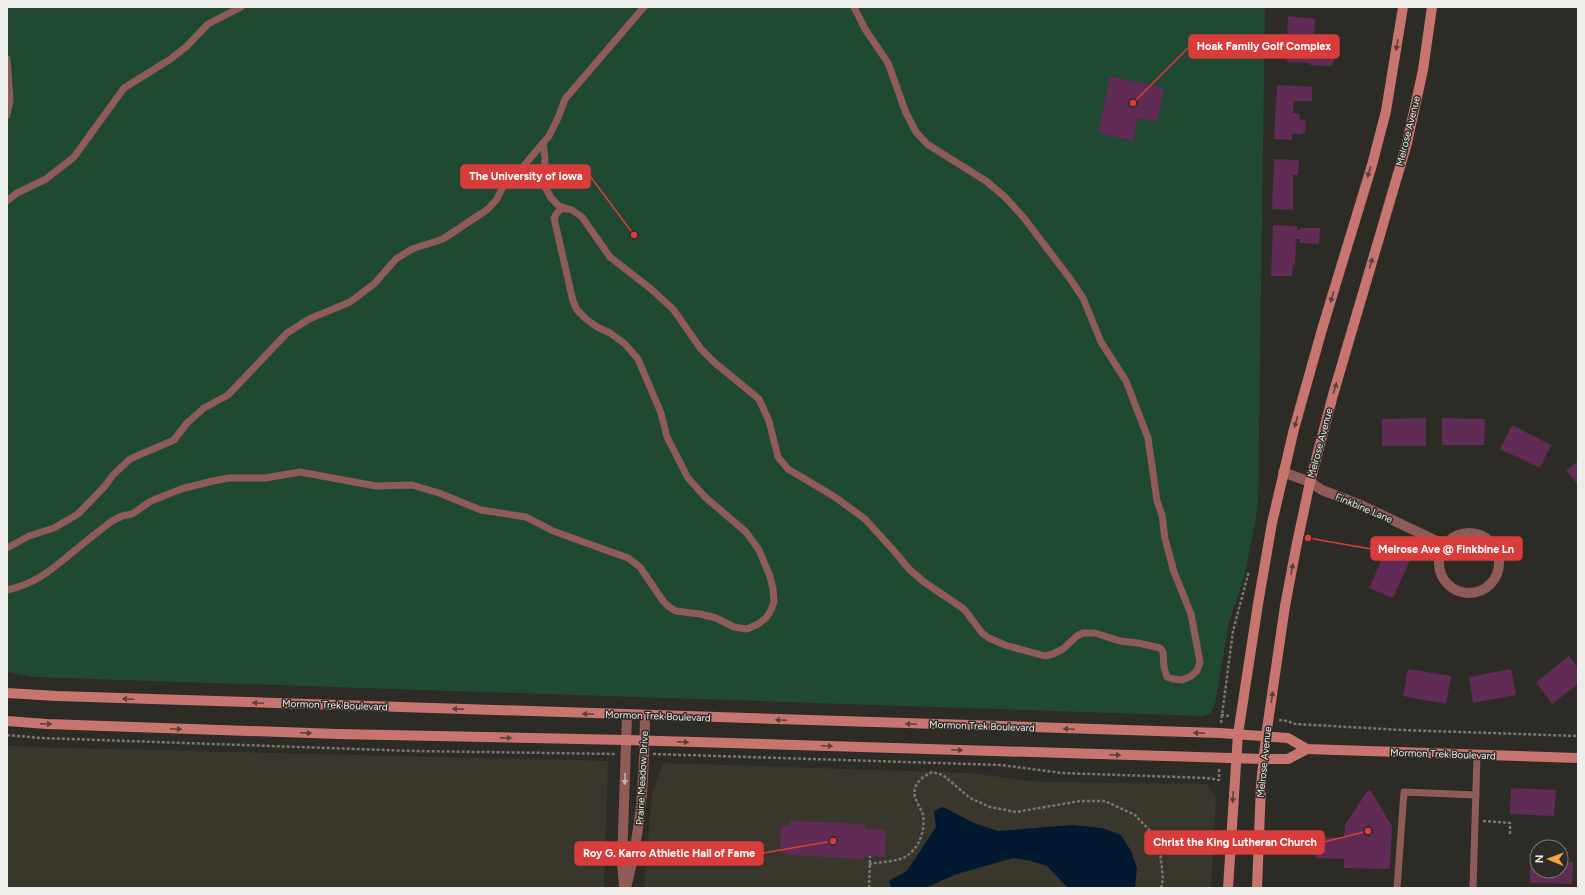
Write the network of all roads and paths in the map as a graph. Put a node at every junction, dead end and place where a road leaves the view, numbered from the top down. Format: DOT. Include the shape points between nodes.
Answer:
graph roads {
  1 [pos="241,7"];
  2 [pos="644,7"];
  3 [pos="854,7"];
  4 [pos="1403,7"];
  5 [pos="1432,7"];
  6 [pos="7,60"];
  7 [pos="7,115"];
  8 [pos="543,143"];
  9 [pos="7,201"];
  10 [pos="572,210"];
  11 [pos="1283,472"];
  12 [pos="1310,482"];
  13 [pos="1445,545"];
  14 [pos="7,548"];
  15 [pos="1249,571"];
  16 [pos="7,590"];
  17 [pos="7,693"];
  18 [pos="627,715"];
  19 [pos="645,716"];
  20 [pos="1240,717"];
  21 [pos="1268,719"];
  22 [pos="7,721"];
  23 [pos="1238,734"];
  24 [pos="7,735"];
  25 [pos="1266,736"];
  26 [pos="1578,736"];
  27 [pos="626,740"];
  28 [pos="644,741"];
  29 [pos="1307,749"];
  30 [pos="617,754"];
  31 [pos="659,754"];
  32 [pos="1477,755"];
  33 [pos="1236,758"];
  34 [pos="1578,758"];
  35 [pos="1264,759"];
  36 [pos="1219,780"];
  37 [pos="1476,795"];
  38 [pos="1475,820"];
  39 [pos="1510,835"];
  40 [pos="870,856"];
  41 [pos="869,864"];
  42 [pos="625,888"];
  43 [pos="869,888"];
  44 [pos="1161,888"];
  45 [pos="1228,888"];
  46 [pos="1257,888"];
  47 [pos="1397,888"];
  48 [pos="1473,888"];
  1 -- 9 [label="lane" via="208,24 180,51 124,88 74,157 46,179 17,193"];
  2 -- 8 [label="lane" via="565,99 555,124"];
  3 -- 10 [label="lane" via="864,29 888,63 906,113 916,132 927,144 986,182 1004,197 1024,218 1083,298 1101,342 1126,381 1148,438 1165,539 1174,572 1191,614 1200,662 1198,671 1182,680 1167,677 1160,648 1120,641 1095,633 1083,633 1063,649 1045,656 1005,645 982,633 964,609 909,569 865,519 835,497 788,469 778,457 769,421 759,399 701,349 673,309 610,257 582,217"];
  4 -- 11 [label="main road, one-way" via="1386,111"];
  12 -- 5 [label="main road, Melrose Avenue, one-way" via="1407,143 1423,70"];
  6 -- 7 [label="lane" via="10,100"];
  8 -- 10 [label="lane" via="544,185 559,206"];
  8 -- 14 [label="lane" via="504,184 498,199 488,209 443,239 412,248 396,259 374,284 355,298 309,319 287,333 228,395 204,408 187,423 174,440 130,460 78,514 54,528 29,536"];
  10 -- 16 [label="lane" via="562,208 554,218 577,310 597,327 625,344 638,359 661,413 667,437 688,478 705,498 746,532 759,550 774,589 774,602 766,618 758,624 747,629 740,628 716,618 676,611 668,607 634,562 614,552 553,531 526,517 480,510 439,492 412,485 376,486 300,472 265,478 229,478 181,489 151,501 132,514 112,521 41,577 23,587"];
  11 -- 12 [label="street, Finkbine Lane"];
  11 -- 20 [label="main road" via="1268,545"];
  12 -- 13 [label="street, Finkbine Lane" via="1322,490 1363,506"];
  21 -- 12 [label="main road, Melrose Avenue, one-way" via="1285,606"];
  13 -- 13 [label="street" via="1439,566 1444,580 1449,585 1466,593 1475,592 1486,588 1494,579 1498,557 1490,542 1482,536 1462,534"];
  15 -- 20 [label="path" via="1233,631 1221,715"];
  18 -- 17 [label="main road, Mormon Trek Boulevard, one-way"];
  18 -- 19 [label="main road, Mormon Trek Boulevard"];
  18 -- 27 [label="street, Prairie Meadow Drive"];
  23 -- 19 [label="main road, Mormon Trek Boulevard, one-way"];
  19 -- 28 [label="street, Prairie Meadow Drive"];
  20 -- 23 [label="main road"];
  21 -- 25 [label="main road, Melrose Avenue"];
  21 -- 26 [label="path" via="1295,724 1402,730"];
  22 -- 27 [label="main road, Mormon Trek Boulevard, one-way" via="338,734"];
  23 -- 25 [label="main road, Mormon Trek Boulevard"];
  23 -- 33 [label="main road"];
  24 -- 30 [label="path" via="406,751"];
  25 -- 29 [label="main road, Mormon Trek Boulevard" via="1288,738"];
  25 -- 35 [label="main road, Melrose Avenue"];
  27 -- 28 [label="main road, Mormon Trek Boulevard"];
  27 -- 42 [label="street, Prairie Meadow Drive, one-way" via="622,863"];
  28 -- 33 [label="main road, Mormon Trek Boulevard, one-way"];
  28 -- 42 [label="street, Prairie Meadow Drive" via="639,829"];
  29 -- 32 [label="main road, Mormon Trek Boulevard"];
  29 -- 35 [label="main road, Mormon Trek Boulevard" via="1288,759"];
  31 -- 36 [label="path" via="1001,765 1062,773"];
  32 -- 34 [label="main road, Mormon Trek Boulevard"];
  32 -- 37 [label="lane"];
  33 -- 35 [label="main road, Mormon Trek Boulevard"];
  33 -- 45 [label="main road, one-way"];
  35 -- 46 [label="main road, Melrose Avenue"];
  37 -- 38 [label="lane"];
  37 -- 47 [label="lane" via="1404,792"];
  38 -- 39 [label="path" via="1510,824"];
  38 -- 48 [label="lane"];
  40 -- 41 [label="path"];
  41 -- 43 [label="path"];
  41 -- 44 [label="path" via="904,858 916,847 922,836 923,816 914,789 920,779 932,772 943,775 970,798 990,807 1016,812 1080,801 1105,802 1136,815 1152,833 1160,851 1164,879"];
}
